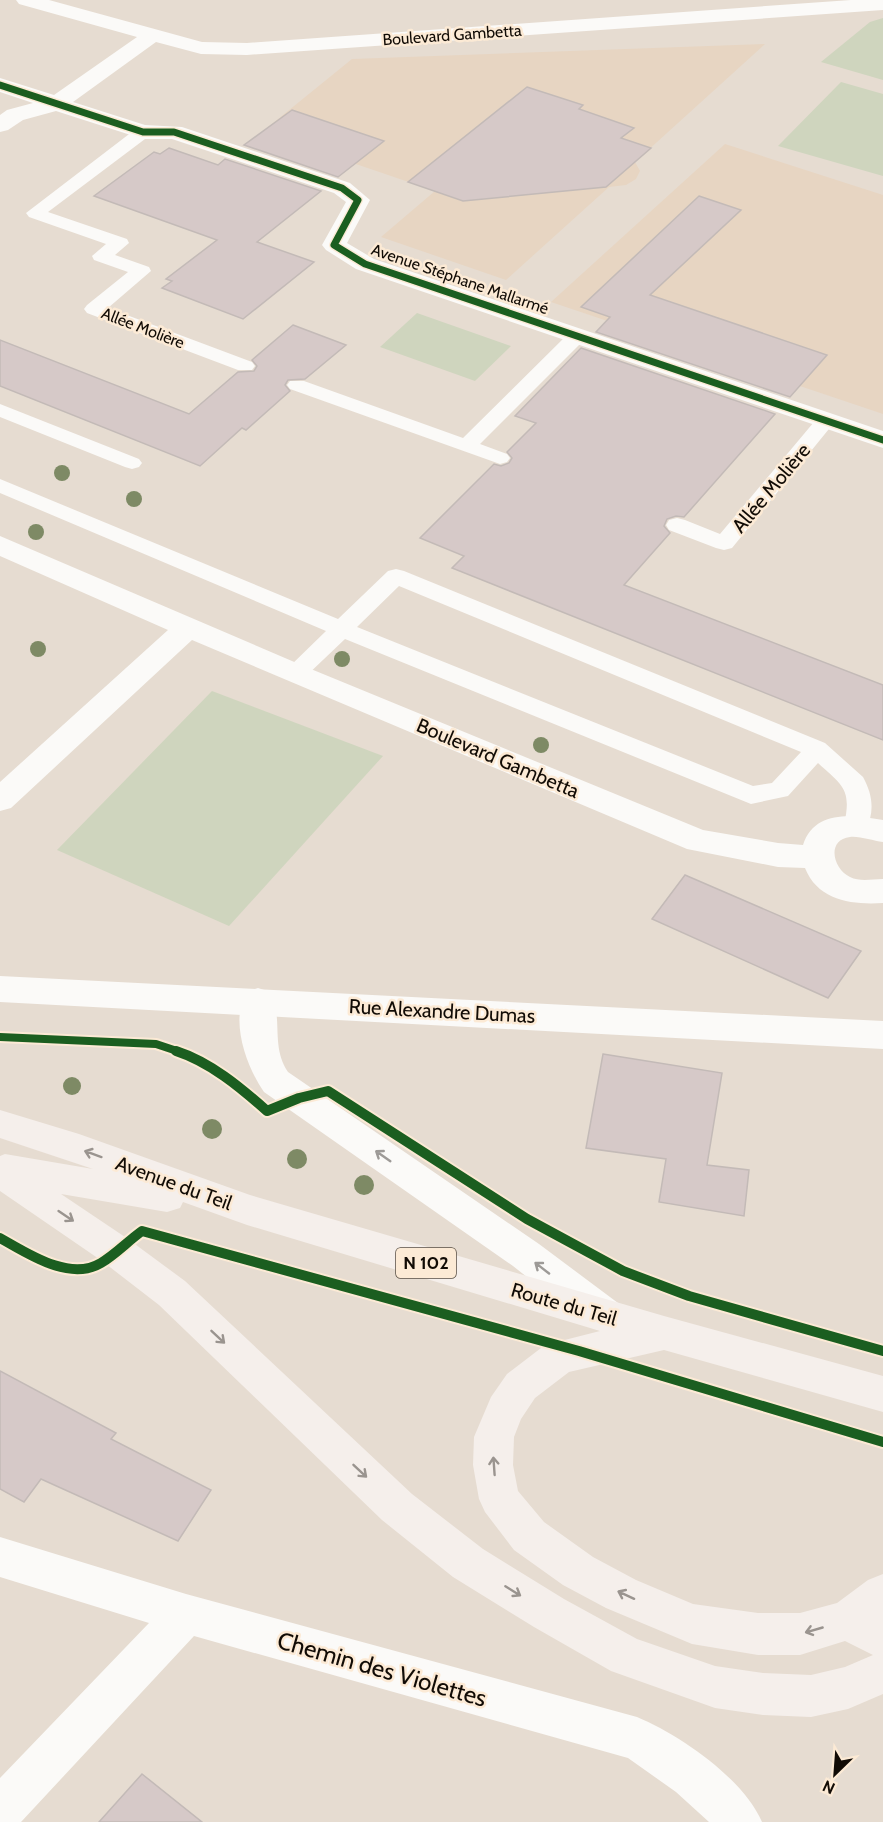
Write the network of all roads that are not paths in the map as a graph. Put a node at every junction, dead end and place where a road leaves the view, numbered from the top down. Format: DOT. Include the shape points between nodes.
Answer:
graph roads {
  1 [pos="26,0"];
  2 [pos="883,4"];
  3 [pos="153,35"];
  4 [pos="0,85"];
  5 [pos="56,104"];
  6 [pos="0,125"];
  7 [pos="143,132"];
  8 [pos="578,335"];
  9 [pos="245,366"];
  10 [pos="297,385"];
  11 [pos="0,410"];
  12 [pos="826,420"];
  13 [pos="883,441"];
  14 [pos="466,446"];
  15 [pos="500,458"];
  16 [pos="132,463"];
  17 [pos="0,485"];
  18 [pos="677,525"];
  19 [pos="0,545"];
  20 [pos="188,628"];
  21 [pos="341,629"];
  22 [pos="295,674"];
  23 [pos="817,749"];
  24 [pos="0,800"];
  25 [pos="870,828"];
  26 [pos="816,857"];
  27 [pos="880,897"];
  28 [pos="0,989"];
  29 [pos="258,1002"];
  30 [pos="883,1035"];
  31 [pos="0,1124"];
  32 [pos="0,1170"];
  33 [pos="247,1210"];
  34 [pos="605,1316"];
  35 [pos="664,1333"];
  36 [pos="876,1392"];
  37 [pos="0,1557"];
  38 [pos="883,1594"];
  39 [pos="186,1614"];
  40 [pos="875,1642"];
  41 [pos="0,1811"];
  42 [pos="726,1816"];
  1 -- 3 [label="street, Boulevard Gambetta"];
  2 -- 3 [label="street, Boulevard Gambetta" via="247,49 201,48"];
  3 -- 5 [label="street"];
  4 -- 5 [label="street, Avenue Stéphane Mallarmé"];
  5 -- 6 [label="street" via="15,115"];
  5 -- 7 [label="street, Avenue Stéphane Mallarmé"];
  7 -- 8 [label="street, Avenue Stéphane Mallarmé" via="174,132 342,188 358,200 334,245 365,264"];
  7 -- 9 [label="lane, Allée Molière" via="35,213 120,243 101,256 142,271 94,309"];
  8 -- 12 [label="street, Avenue Stéphane Mallarmé"];
  8 -- 14 [label="lane"];
  10 -- 14 [label="lane"];
  11 -- 16 [label="lane"];
  12 -- 13 [label="street, Avenue Stéphane Mallarmé"];
  12 -- 18 [label="lane, Allée Molière" via="724,543"];
  14 -- 15 [label="lane"];
  17 -- 21 [label="lane"];
  19 -- 20 [label="street, Boulevard Gambetta"];
  20 -- 22 [label="street, Boulevard Gambetta"];
  20 -- 24 [label="street"];
  21 -- 22 [label="lane"];
  21 -- 23 [label="lane" via="751,795 779,790"];
  21 -- 23 [label="lane" via="396,576"];
  22 -- 26 [label="street, Boulevard Gambetta" via="698,841 778,855"];
  23 -- 25 [label="lane" via="854,783"];
  25 -- 26 [label="street" via="839,827 818,844"];
  26 -- 27 [label="street" via="819,869 829,879 842,887"];
  28 -- 29 [label="street, Rue Alexandre Dumas"];
  29 -- 30 [label="street, Rue Alexandre Dumas"];
  34 -- 29 [label="street, one-way" via="526,1255 276,1082 260,1053"];
  33 -- 31 [label="main road, Avenue du Teil / N 102, one-way"];
  32 -- 33 [label="main road, Avenue du Teil / N 102"];
  32 -- 40 [label="main road, one-way" via="172,1293 397,1507 468,1563 626,1656 715,1687 811,1696 848,1688"];
  33 -- 34 [label="main road, Route du Teil / N 102"];
  34 -- 35 [label="main road, Route du Teil / N 102"];
  35 -- 36 [label="main road, Route du Teil / N 102"];
  40 -- 35 [label="main road, one-way" via="758,1634 692,1624 621,1594 578,1570 530,1536 499,1499 493,1465 494,1437 521,1386 559,1357"];
  37 -- 39 [label="street, Chemin des Violettes"];
  38 -- 40 [label="main road"];
  39 -- 41 [label="street"];
  39 -- 42 [label="street, Chemin des Violettes" via="637,1739 680,1765"];
}
